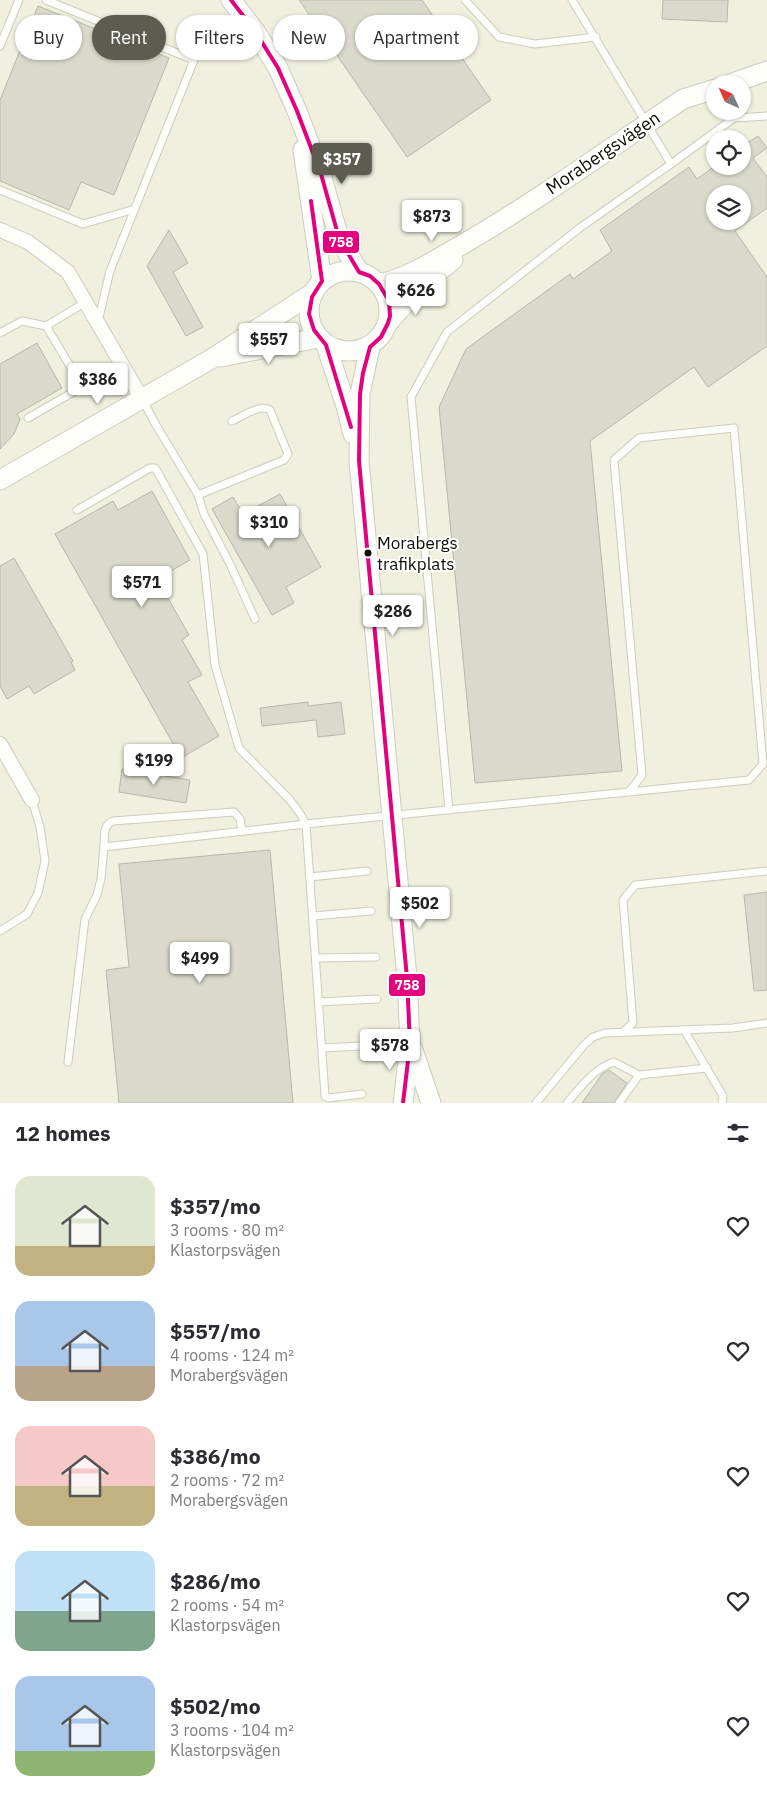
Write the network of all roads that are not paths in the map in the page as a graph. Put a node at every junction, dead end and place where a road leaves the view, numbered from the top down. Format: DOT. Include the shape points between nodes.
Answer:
graph roads {
  1 [pos="19,0"];
  2 [pos="46,0"];
  3 [pos="231,0"];
  4 [pos="465,0"];
  5 [pos="572,0"];
  6 [pos="596,38"];
  7 [pos="0,46"];
  8 [pos="767,71"];
  9 [pos="751,77"];
  10 [pos="706,92"];
  11 [pos="297,112"];
  12 [pos="767,116"];
  13 [pos="646,124"];
  14 [pos="671,164"];
  15 [pos="0,190"];
  16 [pos="135,209"];
  17 [pos="495,226"];
  18 [pos="0,230"];
  19 [pos="359,272"];
  20 [pos="380,284"];
  21 [pos="318,286"];
  22 [pos="86,302"];
  23 [pos="98,323"];
  24 [pos="388,323"];
  25 [pos="46,326"];
  26 [pos="0,334"];
  27 [pos="322,341"];
  28 [pos="370,346"];
  29 [pos="213,358"];
  30 [pos="122,364"];
  31 [pos="70,366"];
  32 [pos="142,399"];
  33 [pos="28,418"];
  34 [pos="232,421"];
  35 [pos="359,461"];
  36 [pos="0,480"];
  37 [pos="198,495"];
  38 [pos="77,510"];
  39 [pos="254,619"];
  40 [pos="0,744"];
  41 [pos="629,792"];
  42 [pos="32,800"];
  43 [pos="449,810"];
  44 [pos="392,816"];
  45 [pos="306,824"];
  46 [pos="242,831"];
  47 [pos="104,847"];
  48 [pos="367,871"];
  49 [pos="767,871"];
  50 [pos="310,877"];
  51 [pos="371,911"];
  52 [pos="313,916"];
  53 [pos="0,931"];
  54 [pos="376,957"];
  55 [pos="316,958"];
  56 [pos="377,1000"];
  57 [pos="319,1002"];
  58 [pos="767,1023"];
  59 [pos="684,1030"];
  60 [pos="623,1032"];
  61 [pos="410,1044"];
  62 [pos="380,1045"];
  63 [pos="322,1048"];
  64 [pos="68,1062"];
  65 [pos="707,1068"];
  66 [pos="639,1074"];
  67 [pos="362,1094"];
  68 [pos="403,1103"];
  69 [pos="431,1103"];
  70 [pos="536,1103"];
  71 [pos="568,1103"];
  72 [pos="619,1103"];
  73 [pos="722,1103"];
  1 -- 7 [label="lane"];
  2 -- 16 [label="lane" via="194,60"];
  3 -- 11 [label="street" via="278,68"];
  4 -- 6 [label="lane" via="500,37 535,44"];
  5 -- 6 [label="lane"];
  6 -- 13 [label="lane"];
  8 -- 9 [label="street"];
  10 -- 13 [label="street, Morabergsvägen" via="683,100"];
  11 -- 19 [label="street" via="321,174 339,238"];
  11 -- 21 [label="street"];
  12 -- 14 [label="lane" via="734,118"];
  13 -- 14 [label="lane"];
  13 -- 17 [label="street, Morabergsvägen"];
  14 -- 43 [label="lane" via="581,227 447,332 411,398"];
  15 -- 16 [label="lane" via="83,224"];
  16 -- 23 [label="lane" via="110,271"];
  17 -- 20 [label="street, Morabergsvägen" via="411,273"];
  17 -- 24 [label="street, Morabergsvägen" via="419,287"];
  18 -- 22 [label="street" via="28,242 68,272"];
  19 -- 20 [label="street"];
  19 -- 21 [label="street" via="334,273"];
  20 -- 24 [label="street" via="389,300"];
  21 -- 27 [label="street" via="309,305 309,319"];
  21 -- 29 [label="street"];
  22 -- 23 [label="street"];
  22 -- 25 [label="lane"];
  23 -- 30 [label="street"];
  24 -- 28 [label="street" via="381,337"];
  25 -- 26 [label="lane" via="22,321"];
  25 -- 31 [label="lane"];
  27 -- 28 [label="street" via="336,350 348,352"];
  27 -- 29 [label="street"];
  27 -- 35 [label="street" via="346,406"];
  28 -- 35 [label="street" via="360,394"];
  29 -- 32 [label="street"];
  30 -- 32 [label="street"];
  30 -- 33 [label="lane"];
  32 -- 36 [label="street"];
  32 -- 37 [label="lane"];
  34 -- 37 [label="lane" via="260,408 270,410 288,454 284,460"];
  35 -- 44 [label="street"];
  37 -- 39 [label="lane"];
  38 -- 45 [label="lane" via="150,468 157,471 203,554 215,665 239,748 290,800"];
  40 -- 42 [label="street"];
  41 -- 41 [label="lane" via="749,780 763,764 734,428 639,438 614,460 642,775"];
  41 -- 43 [label="lane"];
  42 -- 53 [label="lane" via="45,861 38,893 27,914"];
  43 -- 44 [label="lane"];
  44 -- 45 [label="lane"];
  44 -- 61 [label="street"];
  45 -- 46 [label="lane"];
  45 -- 50 [label="lane"];
  46 -- 47 [label="lane"];
  46 -- 47 [label="lane" via="240,819 234,812 113,821 105,828"];
  47 -- 64 [label="lane" via="97,895 85,919"];
  48 -- 50 [label="lane"];
  49 -- 60 [label="lane" via="635,886 623,900 632,1022"];
  50 -- 52 [label="lane"];
  51 -- 52 [label="lane"];
  52 -- 55 [label="lane"];
  54 -- 55 [label="lane"];
  55 -- 57 [label="lane"];
  56 -- 57 [label="lane"];
  57 -- 63 [label="lane"];
  58 -- 59 [label="lane"];
  59 -- 60 [label="lane"];
  59 -- 65 [label="lane"];
  60 -- 70 [label="lane" via="605,1033 588,1041"];
  61 -- 68 [label="street"];
  61 -- 69 [label="street"];
  62 -- 63 [label="lane"];
  63 -- 67 [label="lane" via="325,1096"];
  65 -- 66 [label="lane"];
  65 -- 73 [label="lane" via="723,1096"];
  66 -- 71 [label="lane" via="614,1062 604,1065"];
  66 -- 72 [label="lane"];
}
